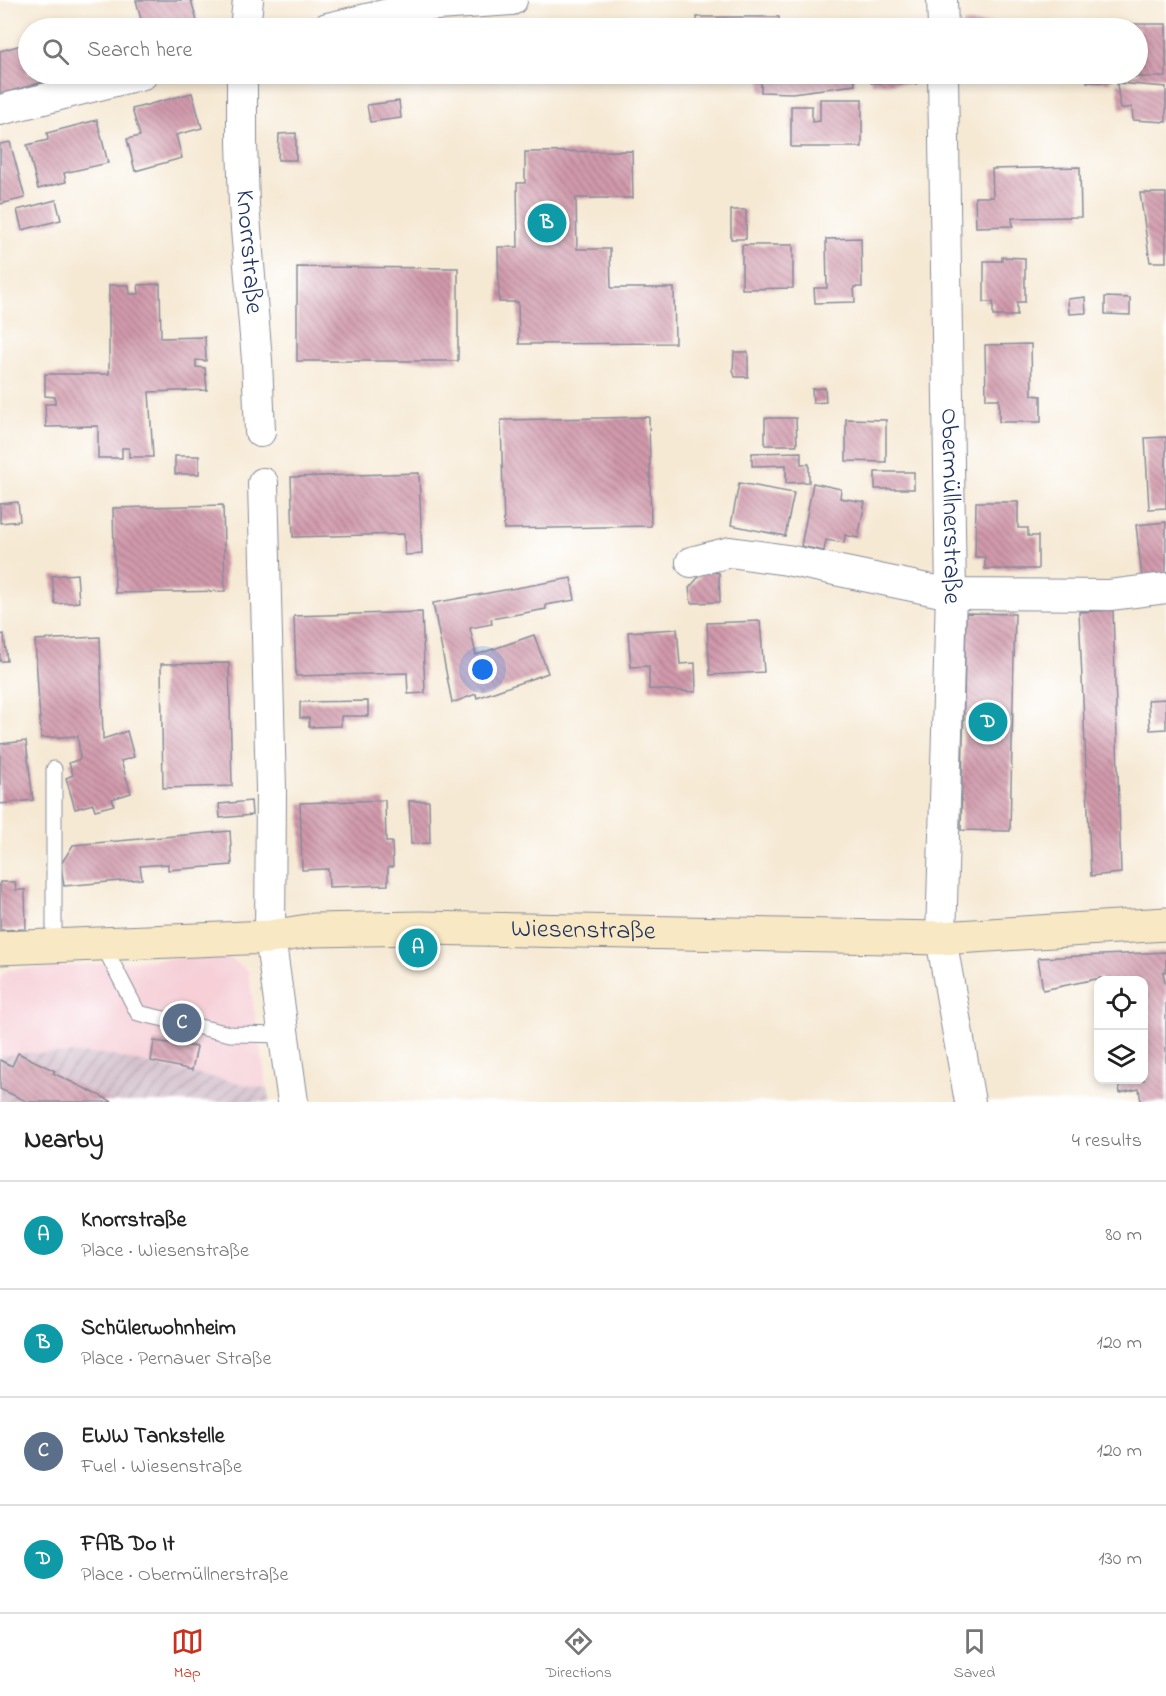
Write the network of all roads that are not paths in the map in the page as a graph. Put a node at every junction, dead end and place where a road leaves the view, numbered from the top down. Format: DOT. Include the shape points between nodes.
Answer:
graph roads {
  1 [pos="248,0"];
  2 [pos="512,0"];
  3 [pos="942,0"];
  4 [pos="246,18"];
  5 [pos="371,18"];
  6 [pos="943,18"];
  7 [pos="103,84"];
  8 [pos="243,84"];
  9 [pos="943,84"];
  10 [pos="0,110"];
  11 [pos="260,432"];
  12 [pos="263,483"];
  13 [pos="691,562"];
  14 [pos="1166,588"];
  15 [pos="951,594"];
  16 [pos="54,769"];
  17 [pos="1166,924"];
  18 [pos="270,937"];
  19 [pos="941,938"];
  20 [pos="102,943"];
  21 [pos="54,945"];
  22 [pos="0,948"];
  23 [pos="284,1035"];
  24 [pos="293,1102"];
  25 [pos="970,1102"];
  1 -- 4 [label="street"];
  2 -- 5 [label="street" via="423,6"];
  3 -- 6 [label="street"];
  7 -- 10 [label="street"];
  8 -- 11 [label="street, Knorrstraße" via="244,205"];
  9 -- 15 [label="street, Obermüllnerstraße"];
  12 -- 18 [label="street" via="271,789"];
  13 -- 15 [label="street" via="730,552"];
  14 -- 15 [label="street" via="1110,595"];
  15 -- 19 [label="street, Obermüllnerstraße"];
  16 -- 21 [label="lane"];
  17 -- 19 [label="street, Wiesenstraße"];
  18 -- 19 [label="street, Wiesenstraße" via="314,930 420,928"];
  18 -- 20 [label="street, Wiesenstraße"];
  18 -- 23 [label="street"];
  19 -- 25 [label="street, Obermüllnerstraße"];
  20 -- 21 [label="street, Wiesenstraße"];
  20 -- 23 [label="lane" via="138,1013 230,1034"];
  21 -- 22 [label="street, Wiesenstraße"];
  23 -- 24 [label="street"];
}
